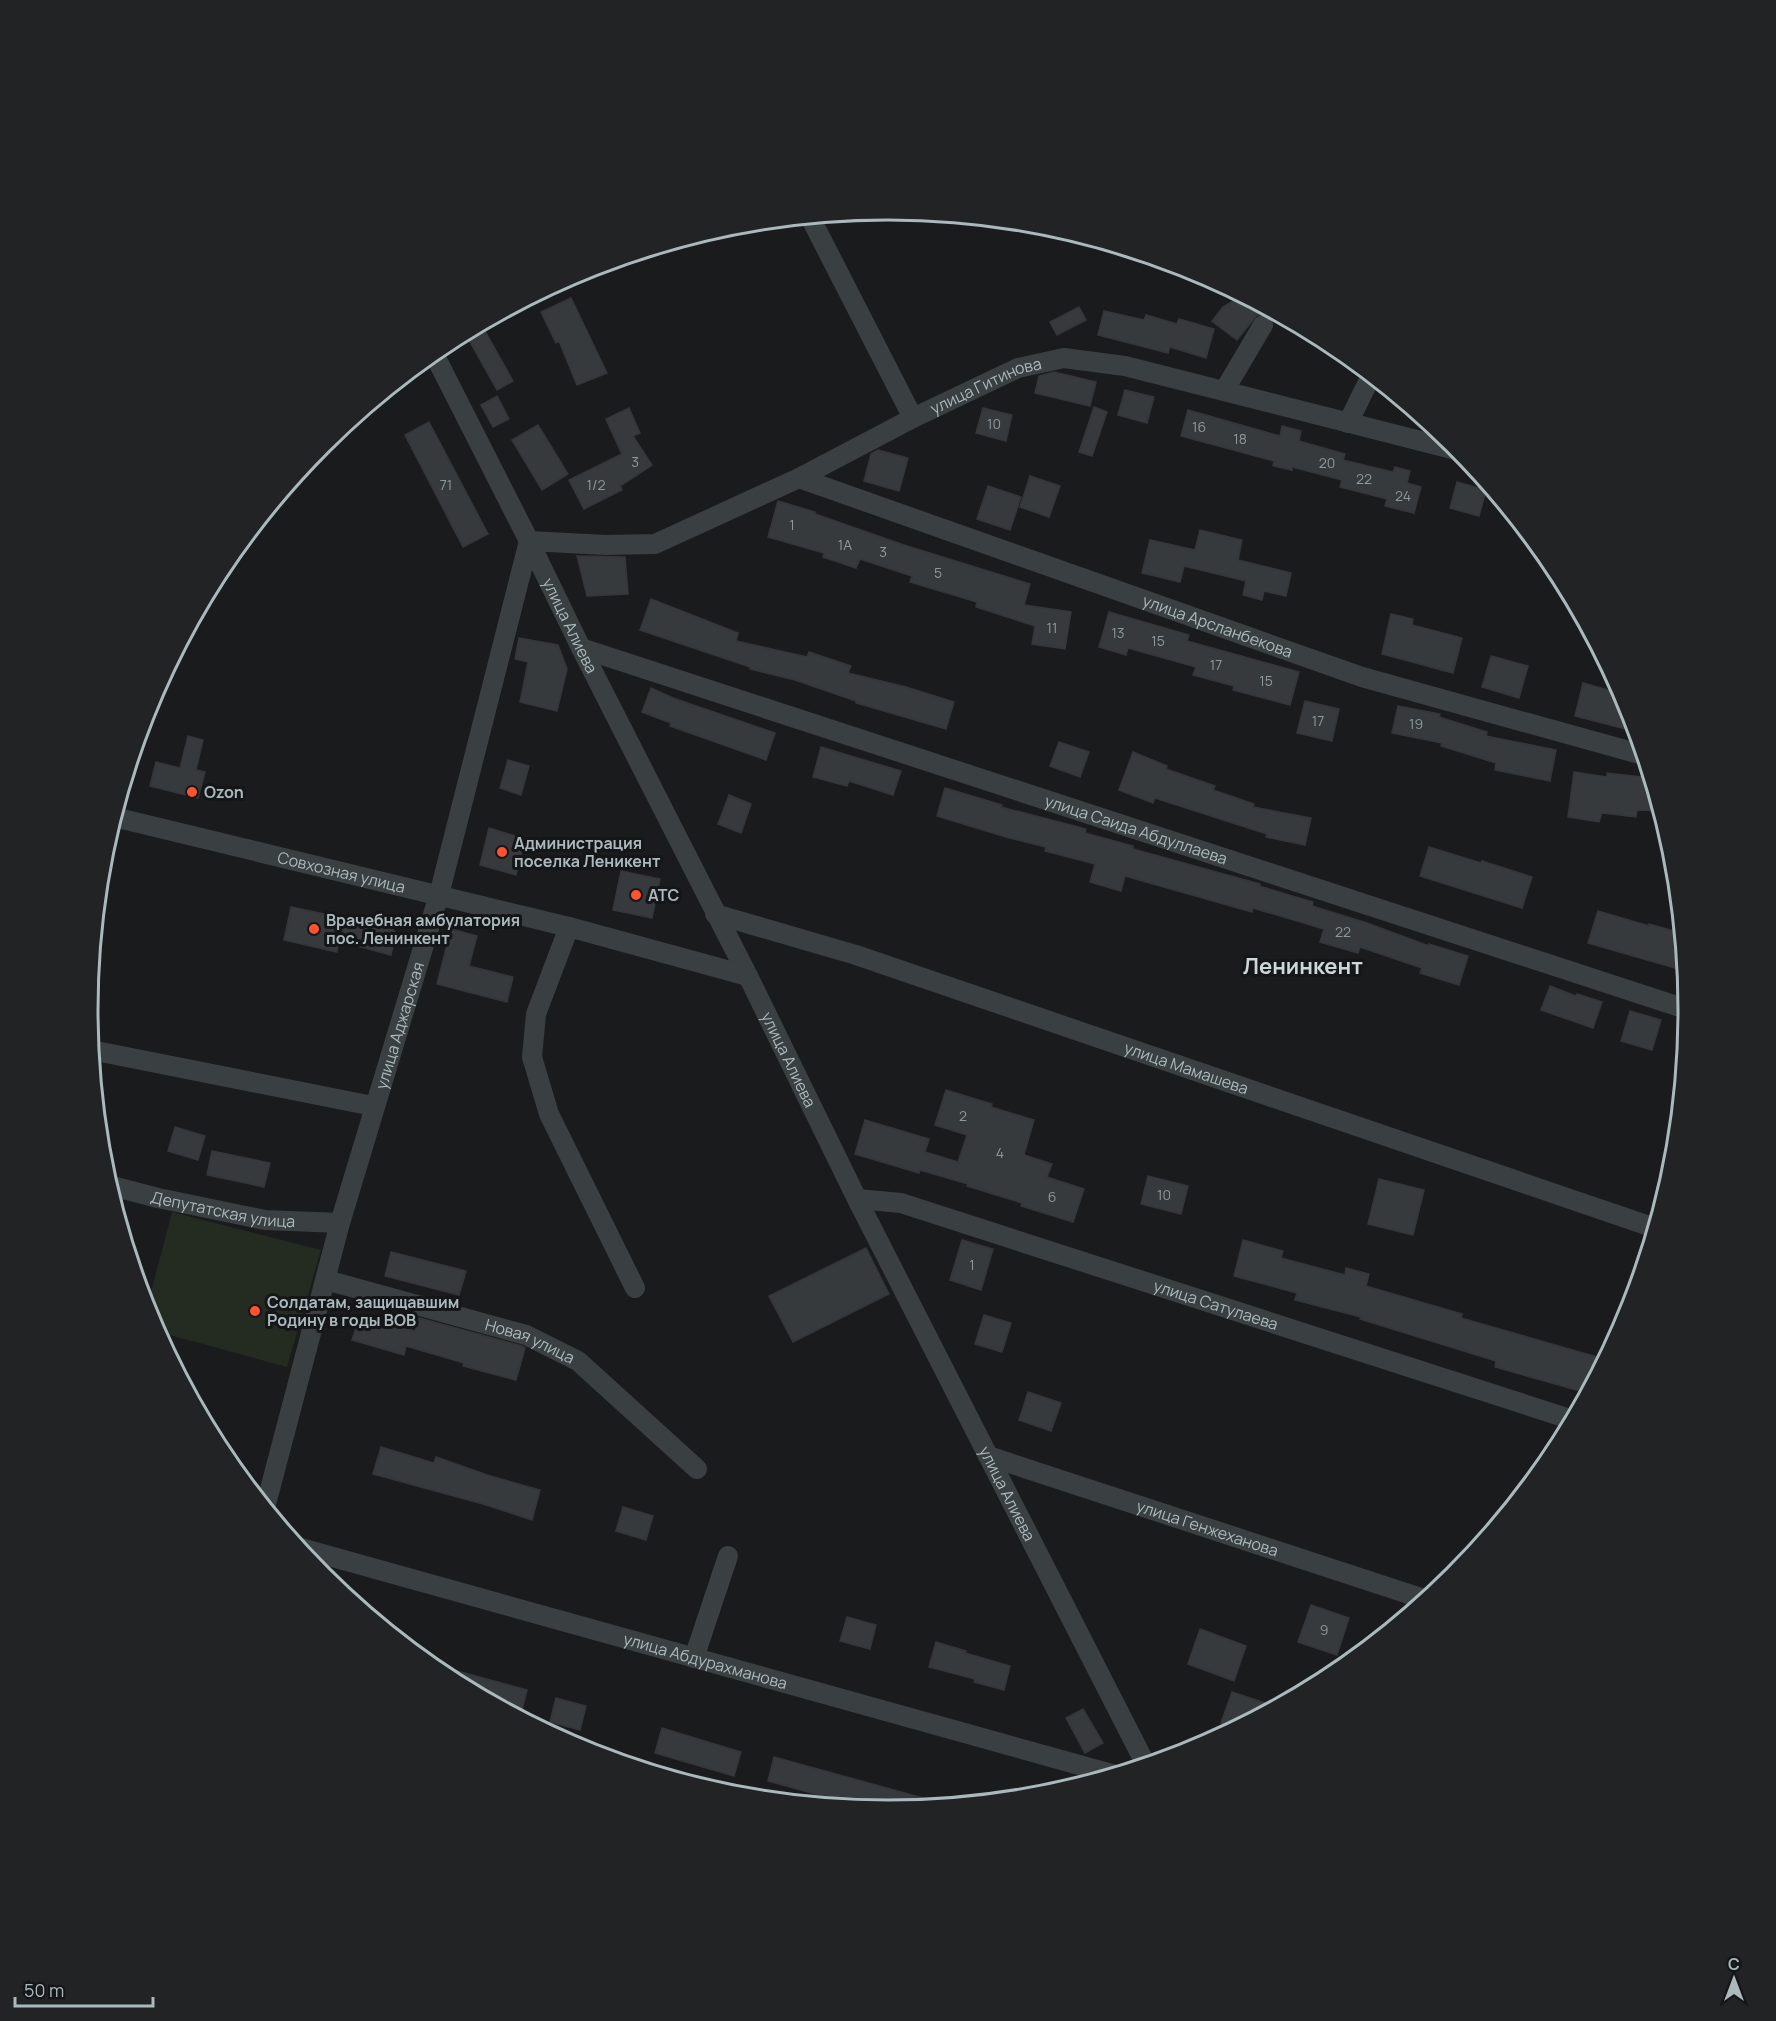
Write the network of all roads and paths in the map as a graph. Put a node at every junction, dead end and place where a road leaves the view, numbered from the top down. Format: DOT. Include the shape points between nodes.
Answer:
graph roads {
  1 [pos="814,224"];
  2 [pos="1263,325"];
  3 [pos="438,361"];
  4 [pos="1368,382"];
  5 [pos="1224,391"];
  6 [pos="913,418"];
  7 [pos="1348,423"];
  8 [pos="1442,447"];
  9 [pos="799,478"];
  10 [pos="529,541"];
  11 [pos="581,648"];
  12 [pos="1636,753"];
  13 [pos="121,819"];
  14 [pos="439,895"];
  15 [pos="716,914"];
  16 [pos="569,927"];
  17 [pos="748,976"];
  18 [pos="1678,1006"];
  19 [pos="99,1052"];
  20 [pos="374,1106"];
  21 [pos="118,1188"];
  22 [pos="857,1199"];
  23 [pos="340,1223"];
  24 [pos="1649,1226"];
  25 [pos="326,1280"];
  26 [pos="635,1288"];
  27 [pos="1566,1418"];
  28 [pos="988,1456"];
  29 [pos="697,1469"];
  30 [pos="267,1500"];
  31 [pos="312,1551"];
  32 [pos="728,1556"];
  33 [pos="1418,1596"];
  34 [pos="694,1658"];
  35 [pos="1143,1759"];
  36 [pos="1102,1771"];
  1 -- 6 [label="street"];
  2 -- 5 [label="street"];
  3 -- 10 [label="street, улица Алиева"];
  4 -- 7 [label="street"];
  5 -- 6 [label="street, улица Гитинова" via="1125,366 1064,358 1018,368"];
  5 -- 7 [label="street, улица Гитинова"];
  6 -- 9 [label="street, улица Гитинова"];
  7 -- 8 [label="street, улица Гитинова"];
  9 -- 10 [label="street, улица Гитинова" via="655,544"];
  9 -- 12 [label="street, улица Арсланбекова" via="1362,677"];
  10 -- 11 [label="street, улица Алиева"];
  10 -- 14 [label="street, улица Аджарская"];
  11 -- 15 [label="street, улица Алиева"];
  11 -- 18 [label="street, улица Саида Абдуллаева"];
  13 -- 14 [label="street, Совхозная улица"];
  14 -- 16 [label="street, Совхозная улица"];
  14 -- 20 [label="street, улица Аджарская"];
  15 -- 17 [label="street, улица Алиева"];
  15 -- 24 [label="street, улица Мамашева" via="867,958"];
  16 -- 17 [label="street, Совхозная улица"];
  16 -- 26 [label="street" via="536,1014 532,1057 549,1114"];
  17 -- 22 [label="street, улица Алиева"];
  19 -- 20 [label="street"];
  20 -- 23 [label="street, улица Аджарская"];
  21 -- 23 [label="street, Депутатская улица" via="265,1220"];
  22 -- 27 [label="street, улица Сатулаева" via="901,1203"];
  22 -- 28 [label="street, улица Алиева"];
  23 -- 25 [label="street, улица Аджарская"];
  25 -- 29 [label="street, Новая улица" via="526,1335 578,1361"];
  25 -- 30 [label="street, улица Аджарская"];
  28 -- 33 [label="street, улица Генжеханова"];
  28 -- 35 [label="street, улица Алиева"];
  31 -- 34 [label="street, улица Абдурахманова"];
  32 -- 34 [label="street"];
  34 -- 36 [label="street, улица Абдурахманова"];
}
